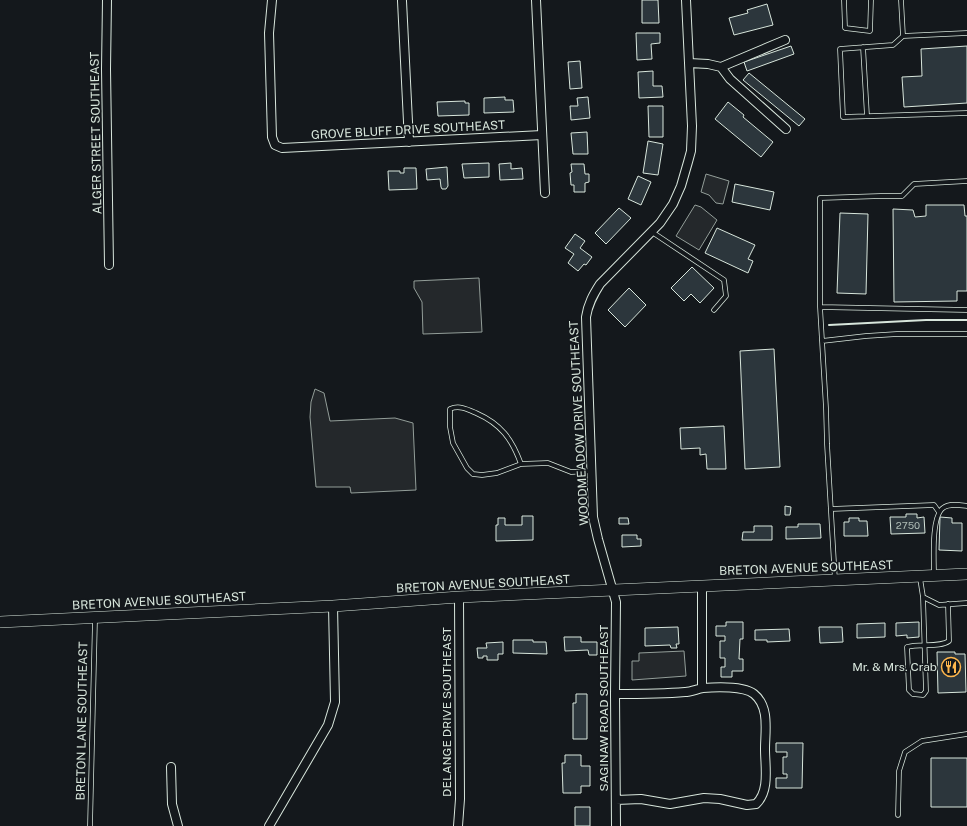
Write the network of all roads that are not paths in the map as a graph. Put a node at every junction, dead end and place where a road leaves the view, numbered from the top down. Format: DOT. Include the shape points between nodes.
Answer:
graph roads {
  1 [pos="107,0"];
  2 [pos="272,0"];
  3 [pos="536,0"];
  4 [pos="686,0"];
  5 [pos="844,0"];
  6 [pos="871,0"];
  7 [pos="901,0"];
  8 [pos="402,1"];
  9 [pos="967,33"];
  10 [pos="903,36"];
  11 [pos="785,40"];
  12 [pos="863,47"];
  13 [pos="689,63"];
  14 [pos="721,67"];
  15 [pos="967,113"];
  16 [pos="867,116"];
  17 [pos="786,128"];
  18 [pos="542,135"];
  19 [pos="409,142"];
  20 [pos="967,181"];
  21 [pos="545,193"];
  22 [pos="652,231"];
  23 [pos="109,265"];
  24 [pos="820,307"];
  25 [pos="714,310"];
  26 [pos="967,310"];
  27 [pos="967,334"];
  28 [pos="822,341"];
  29 [pos="521,464"];
  30 [pos="591,471"];
  31 [pos="967,506"];
  32 [pos="831,509"];
  33 [pos="939,512"];
  34 [pos="967,574"];
  35 [pos="920,576"];
  36 [pos="934,576"];
  37 [pos="835,580"];
  38 [pos="702,586"];
  39 [pos="613,590"];
  40 [pos="459,597"];
  41 [pos="923,597"];
  42 [pos="967,603"];
  43 [pos="948,604"];
  44 [pos="333,606"];
  45 [pos="95,616"];
  46 [pos="0,622"];
  47 [pos="925,644"];
  48 [pos="702,688"];
  49 [pos="615,694"];
  50 [pos="967,734"];
  51 [pos="171,768"];
  52 [pos="616,800"];
  53 [pos="898,815"];
  54 [pos="90,826"];
  55 [pos="178,826"];
  56 [pos="269,826"];
  57 [pos="458,826"];
  58 [pos="616,826"];
  1 -- 23 [label="street, ALGER STREET SOUTHEAST"];
  2 -- 19 [label="street, GROVE BLUFF DRIVE SOUTHEAST" via="269,33 272,137 275,145 282,148"];
  3 -- 18 [label="street"];
  4 -- 13 [label="street, WOODMEADOW DRIVE SOUTHEAST"];
  5 -- 6 [label="lane" via="844,28 870,31"];
  7 -- 10 [label="lane"];
  8 -- 19 [label="street"];
  9 -- 10 [label="lane"];
  10 -- 12 [label="lane" via="893,45"];
  11 -- 14 [label="street"];
  12 -- 16 [label="lane"];
  12 -- 16 [label="lane" via="840,49 843,117"];
  13 -- 14 [label="street"];
  13 -- 22 [label="street, WOODMEADOW DRIVE SOUTHEAST" via="691,151 673,204"];
  14 -- 17 [label="street"];
  15 -- 16 [label="lane"];
  18 -- 19 [label="street, GROVE BLUFF DRIVE SOUTHEAST"];
  18 -- 21 [label="street"];
  20 -- 24 [label="lane" via="914,184 902,196 820,198"];
  22 -- 25 [label="lane" via="724,280 726,296"];
  22 -- 30 [label="street, WOODMEADOW DRIVE SOUTHEAST" via="600,284 588,305 586,336"];
  24 -- 26 [label="lane"];
  24 -- 28 [label="lane"];
  27 -- 28 [label="lane" via="897,334"];
  28 -- 32 [label="lane"];
  29 -- 29 [label="lane" via="497,473 482,475 470,472 453,443 450,409 466,408 497,425 516,448"];
  29 -- 30 [label="lane" via="548,464 572,472"];
  30 -- 39 [label="street, WOODMEADOW DRIVE SOUTHEAST" via="593,516"];
  31 -- 33 [label="lane" via="945,506"];
  32 -- 33 [label="lane" via="934,505"];
  32 -- 37 [label="lane"];
  33 -- 36 [label="lane" via="935,529"];
  34 -- 36 [label="main road, BRETON AVENUE SOUTHEAST"];
  35 -- 36 [label="main road, BRETON AVENUE SOUTHEAST"];
  35 -- 37 [label="main road, BRETON AVENUE SOUTHEAST"];
  35 -- 41 [label="lane"];
  37 -- 38 [label="main road, BRETON AVENUE SOUTHEAST"];
  38 -- 39 [label="main road, BRETON AVENUE SOUTHEAST"];
  38 -- 48 [label="street"];
  39 -- 40 [label="main road, BRETON AVENUE SOUTHEAST"];
  39 -- 49 [label="street, SAGINAW ROAD SOUTHEAST" via="616,602"];
  40 -- 44 [label="main road, BRETON AVENUE SOUTHEAST"];
  40 -- 57 [label="street, DELANGE DRIVE SOUTHEAST"];
  41 -- 43 [label="lane" via="939,605"];
  41 -- 47 [label="lane"];
  42 -- 43 [label="lane"];
  43 -- 47 [label="lane" via="949,641 946,644"];
  44 -- 45 [label="main road, BRETON AVENUE SOUTHEAST"];
  44 -- 56 [label="street" via="335,702 328,725 315,750"];
  45 -- 46 [label="main road, BRETON AVENUE SOUTHEAST"];
  45 -- 54 [label="lane, BRETON LANE SOUTHEAST"];
  47 -- 47 [label="lane" via="907,647 909,690 913,694 923,695 926,691"];
  48 -- 49 [label="street" via="688,692"];
  48 -- 52 [label="street" via="746,689 761,702 766,715 765,782 762,799 756,804 747,805 704,798 670,804 641,799"];
  49 -- 52 [label="street, SAGINAW ROAD SOUTHEAST"];
  50 -- 53 [label="lane" via="922,740 904,752 899,772"];
  51 -- 55 [label="street" via="172,804"];
  52 -- 58 [label="street, SAGINAW ROAD SOUTHEAST"];
}
